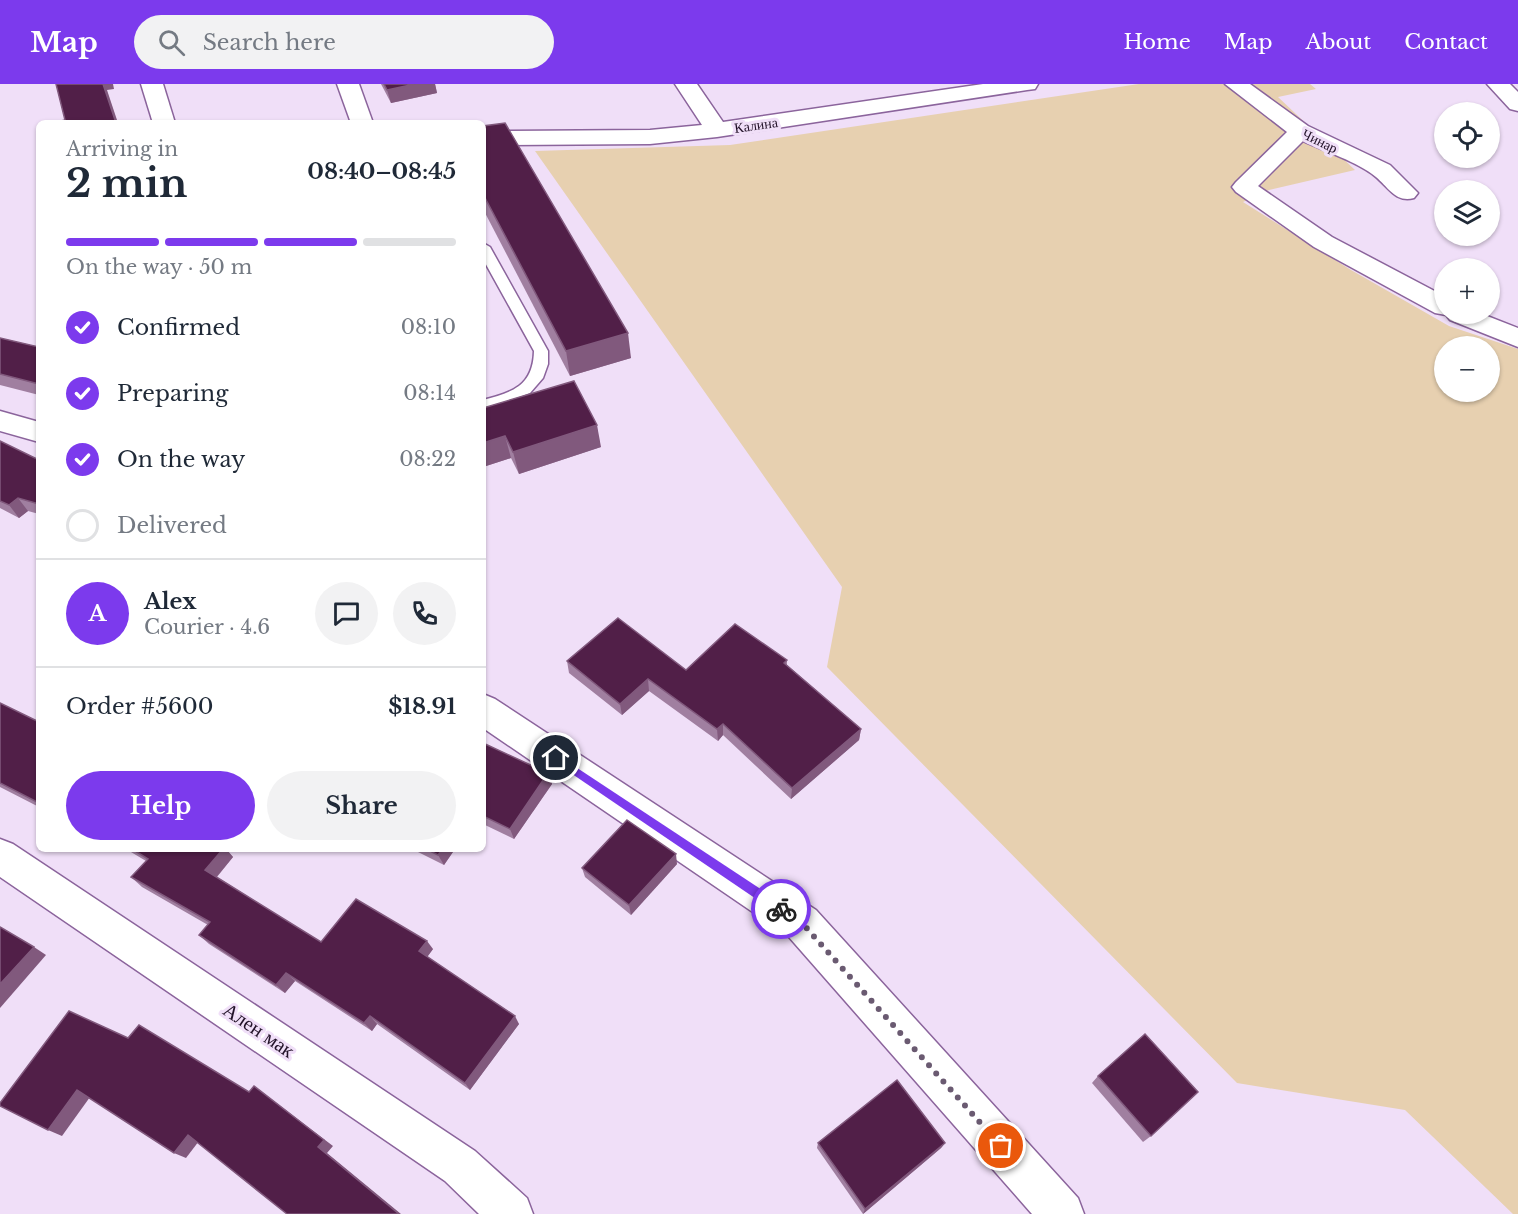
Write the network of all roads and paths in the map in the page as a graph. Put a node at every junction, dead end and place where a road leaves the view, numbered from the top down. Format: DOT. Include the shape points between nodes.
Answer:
graph roads {
  1 [pos="152,84"];
  2 [pos="348,84"];
  3 [pos="686,84"];
  4 [pos="1023,84"];
  5 [pos="1236,84"];
  6 [pos="1498,84"];
  7 [pos="1518,104"];
  8 [pos="163,120"];
  9 [pos="361,120"];
  10 [pos="717,130"];
  11 [pos="1300,131"];
  12 [pos="486,141"];
  13 [pos="1406,193"];
  14 [pos="486,251"];
  15 [pos="1434,302"];
  16 [pos="1484,324"];
  17 [pos="1518,338"];
  18 [pos="486,404"];
  19 [pos="0,422"];
  20 [pos="36,431"];
  21 [pos="486,711"];
  22 [pos="0,856"];
  23 [pos="511,1214"];
  24 [pos="1062,1214"];
  1 -- 8 [label="street"];
  2 -- 9 [label="street"];
  3 -- 10 [label="street"];
  4 -- 10 [label="street, Калина"];
  5 -- 11 [label="street, Чинар"];
  6 -- 7 [label="street"];
  10 -- 12 [label="street, Калина" via="650,137"];
  11 -- 13 [label="street, Чинар" via="1382,170"];
  11 -- 15 [label="street" via="1244,187 1323,242"];
  14 -- 18 [label="lane" via="541,351 543,365 538,378 524,389"];
  16 -- 17 [label="street"];
  19 -- 20 [label="street"];
  21 -- 24 [label="street" via="802,923"];
  22 -- 23 [label="street, Ален мак" via="460,1166"];
}
